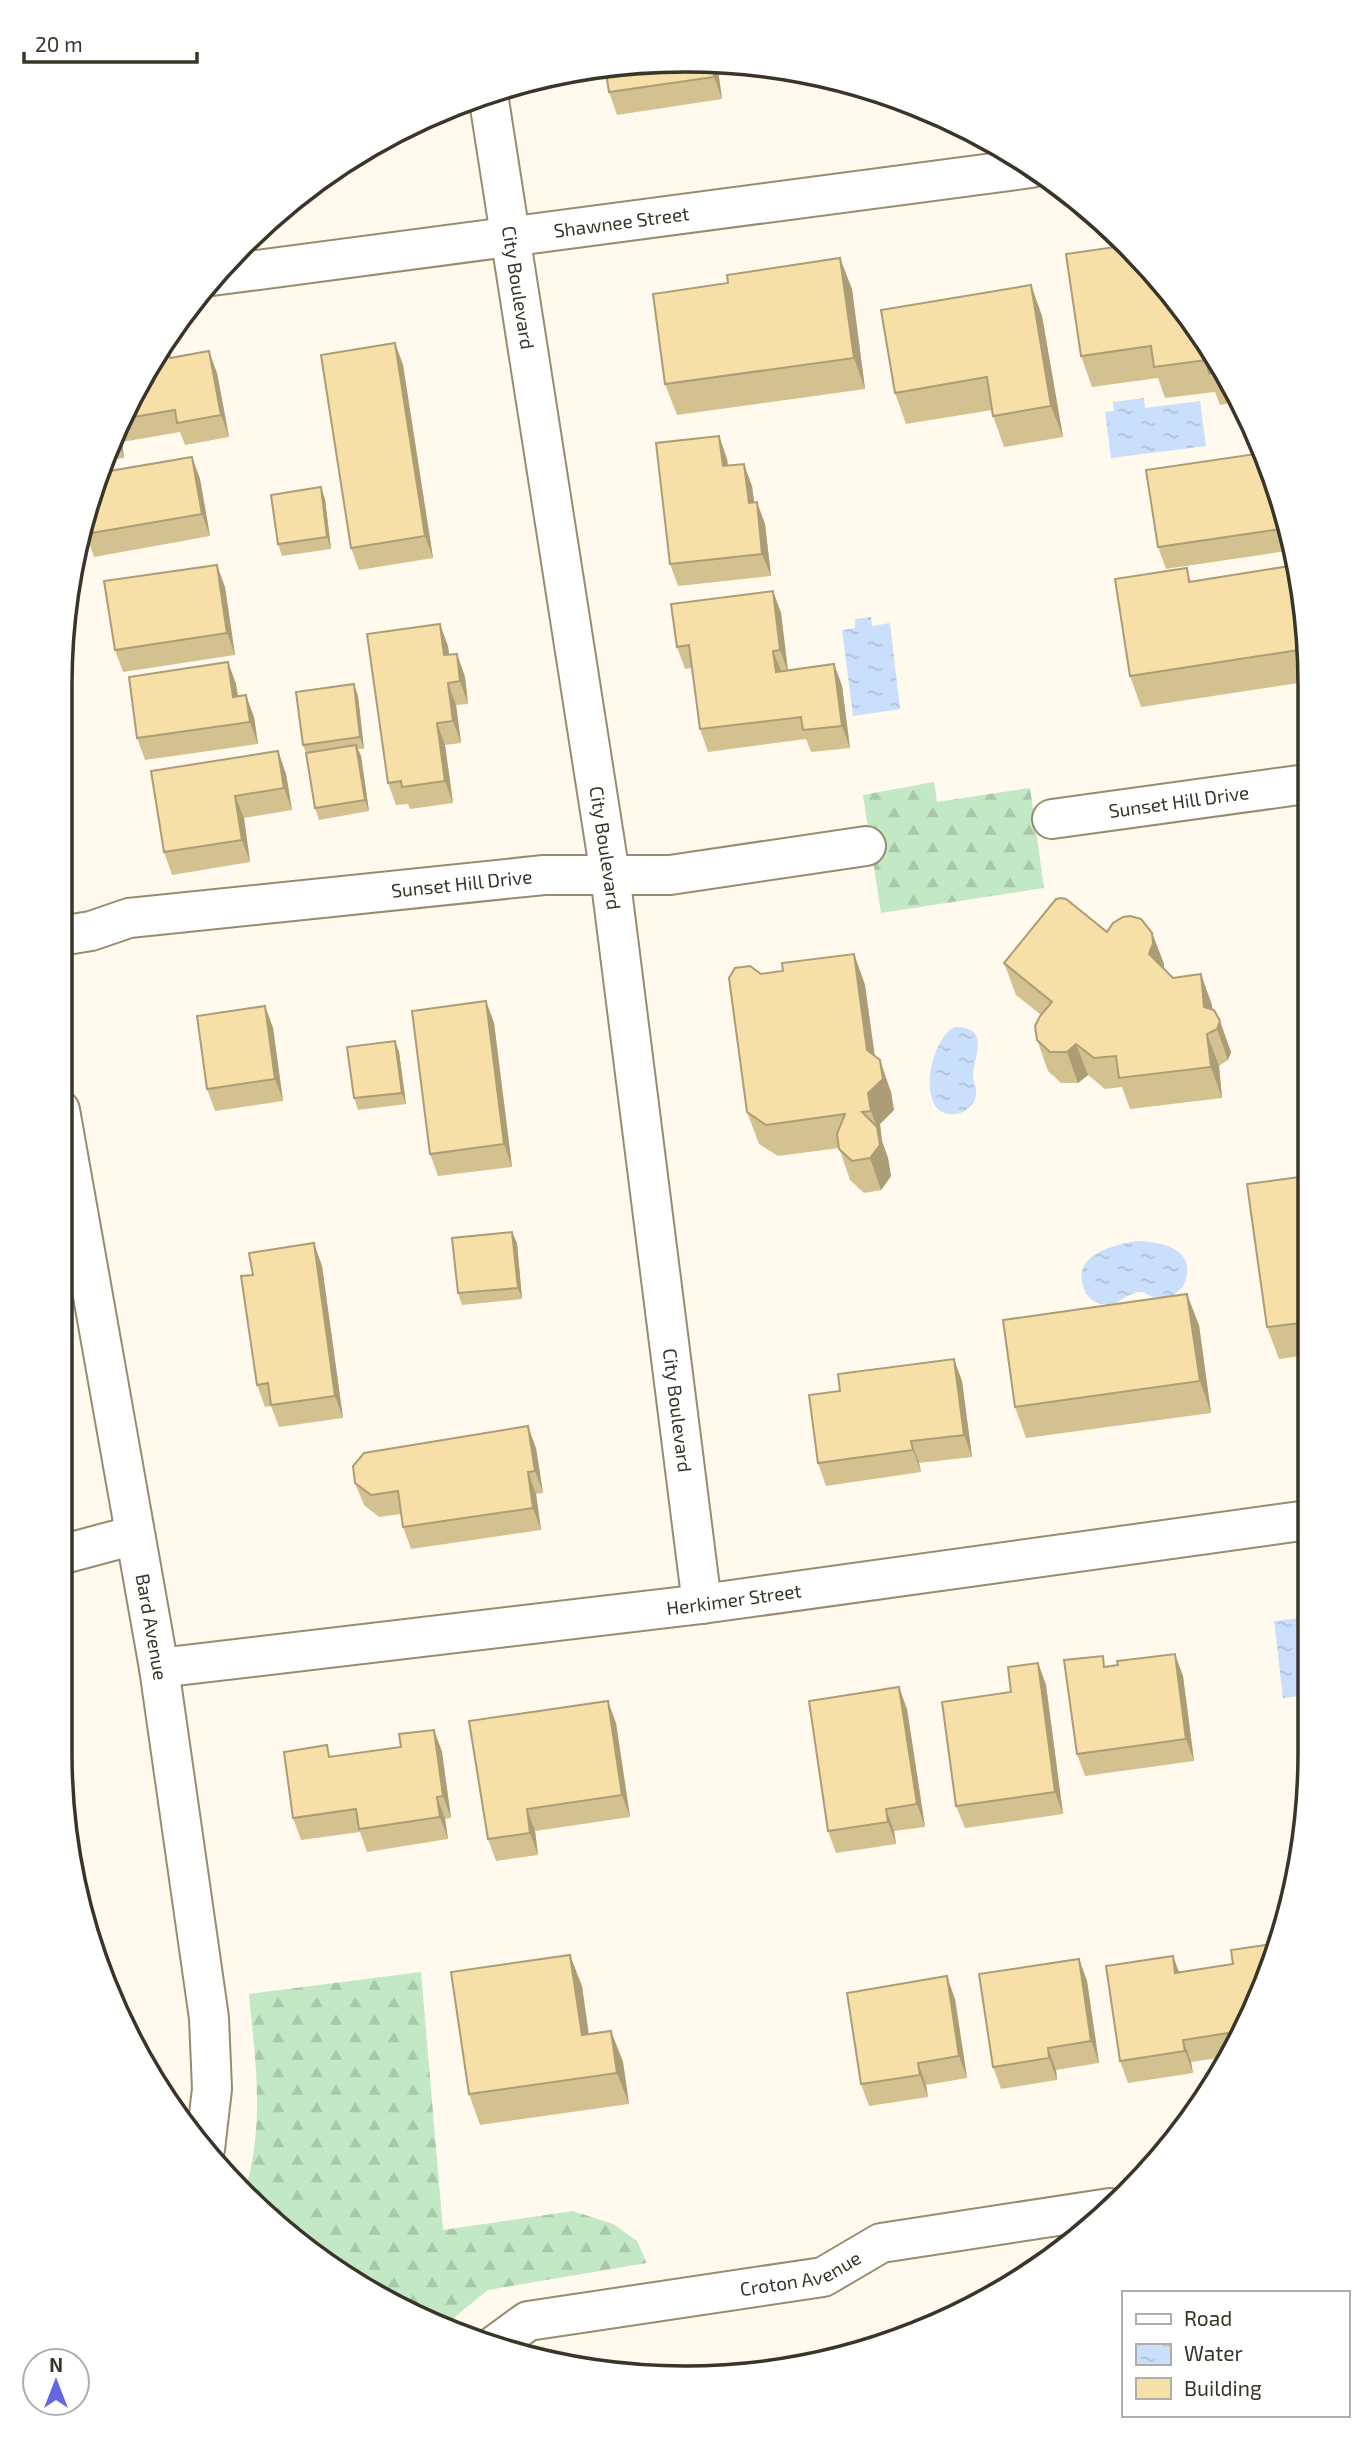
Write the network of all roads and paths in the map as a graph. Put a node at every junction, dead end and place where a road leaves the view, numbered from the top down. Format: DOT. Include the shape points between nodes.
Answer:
graph roads {
  1 [pos="489,104"];
  2 [pos="1019,171"];
  3 [pos="510,236"];
  4 [pos="231,273"];
  5 [pos="1298,785"];
  6 [pos="1052,819"];
  7 [pos="866,846"];
  8 [pos="610,876"];
  9 [pos="72,934"];
  10 [pos="72,1178"];
  11 [pos="1298,1521"];
  12 [pos="135,1535"];
  13 [pos="72,1552"];
  14 [pos="702,1604"];
  15 [pos="159,1668"];
  16 [pos="207,2136"];
  17 [pos="1093,2211"];
  18 [pos="504,2339"];
  1 -- 3 [label="street, City Boulevard"];
  2 -- 3 [label="street, Shawnee Street"];
  3 -- 4 [label="street, Shawnee Street"];
  3 -- 8 [label="street, City Boulevard"];
  5 -- 6 [label="street, Sunset Hill Drive"];
  7 -- 8 [label="street, Sunset Hill Drive" via="670,874"];
  8 -- 9 [label="street, Sunset Hill Drive" via="544,876 129,918"];
  8 -- 14 [label="street, City Boulevard"];
  10 -- 12 [label="street, Bard Avenue"];
  11 -- 14 [label="street, Herkimer Street"];
  12 -- 13 [label="street"];
  12 -- 15 [label="street, Bard Avenue"];
  14 -- 15 [label="street, Herkimer Street"];
  15 -- 16 [label="street, Bard Avenue" via="209,2018 212,2089"];
  17 -- 18 [label="street, Croton Avenue" via="881,2243 823,2277 528,2321"];
}
